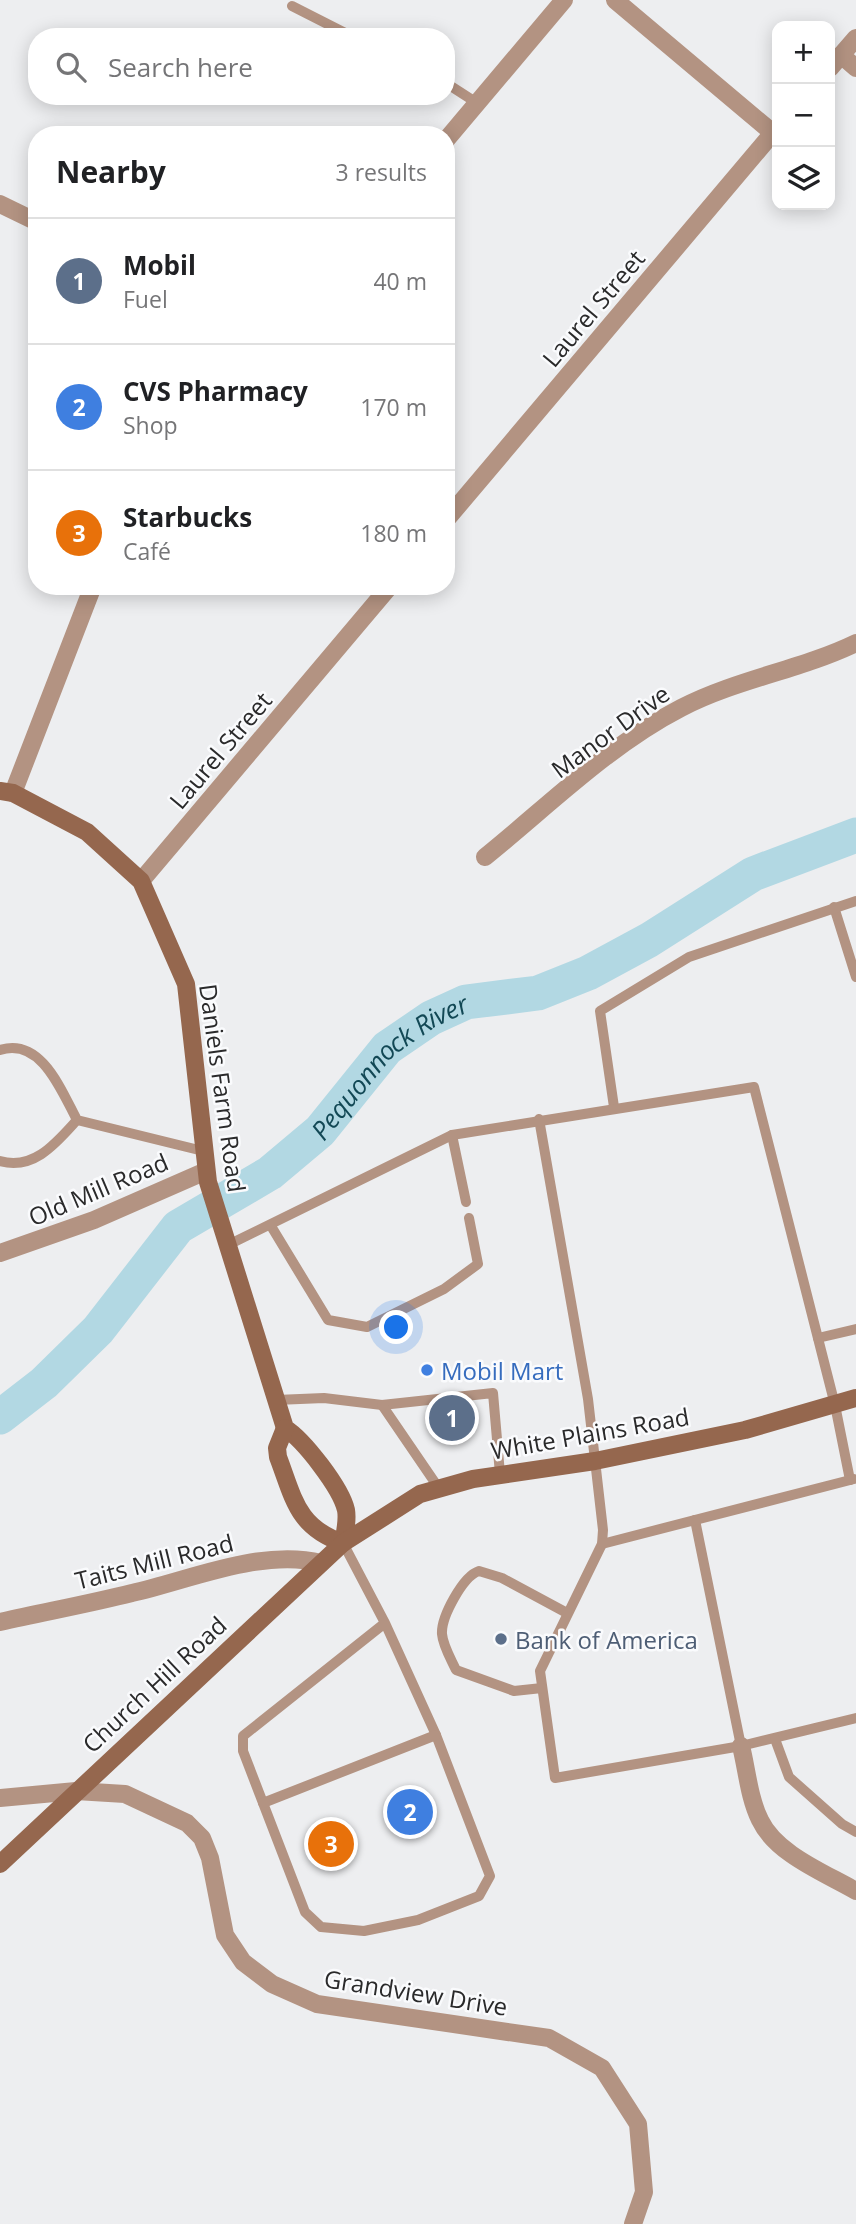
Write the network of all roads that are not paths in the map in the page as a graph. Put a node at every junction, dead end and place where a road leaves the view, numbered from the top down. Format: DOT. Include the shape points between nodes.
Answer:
graph roads {
  1 [pos="564,0"];
  2 [pos="615,0"];
  3 [pos="292,6"];
  4 [pos="336,28"];
  5 [pos="856,38"];
  6 [pos="835,62"];
  7 [pos="856,68"];
  8 [pos="455,89"];
  9 [pos="477,103"];
  10 [pos="455,129"];
  11 [pos="772,129"];
  12 [pos="772,135"];
  13 [pos="0,204"];
  14 [pos="28,218"];
  15 [pos="455,509"];
  16 [pos="89,595"];
  17 [pos="382,595"];
  18 [pos="856,643"];
  19 [pos="6,792"];
  20 [pos="485,857"];
  21 [pos="141,881"];
  22 [pos="856,901"];
  23 [pos="835,907"];
  24 [pos="856,977"];
  25 [pos="0,1050"];
  26 [pos="614,1107"];
  27 [pos="539,1119"];
  28 [pos="77,1120"];
  29 [pos="452,1135"];
  30 [pos="203,1151"];
  31 [pos="0,1161"];
  32 [pos="207,1177"];
  33 [pos="466,1202"];
  34 [pos="469,1218"];
  35 [pos="271,1226"];
  36 [pos="228,1245"];
  37 [pos="4,1252"];
  38 [pos="0,1269"];
  39 [pos="856,1329"];
  40 [pos="818,1338"];
  41 [pos="856,1398"];
  42 [pos="276,1400"];
  43 [pos="382,1405"];
  44 [pos="835,1405"];
  45 [pos="285,1428"];
  46 [pos="595,1461"];
  47 [pos="500,1474"];
  48 [pos="853,1479"];
  49 [pos="438,1487"];
  50 [pos="695,1520"];
  51 [pos="343,1543"];
  52 [pos="603,1544"];
  53 [pos="321,1563"];
  54 [pos="567,1613"];
  55 [pos="0,1622"];
  56 [pos="385,1623"];
  57 [pos="542,1688"];
  58 [pos="856,1718"];
  59 [pos="436,1735"];
  60 [pos="775,1739"];
  61 [pos="741,1746"];
  62 [pos="76,1791"];
  63 [pos="0,1798"];
  64 [pos="263,1803"];
  65 [pos="856,1832"];
  66 [pos="0,1864"];
  67 [pos="856,1891"];
  68 [pos="633,2224"];
  1 -- 9 [label="street"];
  2 -- 11 [label="street"];
  3 -- 4 [label="lane"];
  5 -- 6 [label="street"];
  6 -- 7 [label="street"];
  8 -- 9 [label="lane"];
  9 -- 10 [label="street"];
  12 -- 15 [label="street, Laurel Street"];
  13 -- 14 [label="street"];
  16 -- 19 [label="street"];
  17 -- 21 [label="street, Laurel Street"];
  18 -- 20 [label="street, Manor Drive" via="734,684 680,708 623,745"];
  19 -- 21 [label="main road, Daniels Farm Road" via="87,832"];
  21 -- 30 [label="main road, Daniels Farm Road" via="186,984"];
  22 -- 23 [label="lane"];
  23 -- 24 [label="lane"];
  23 -- 26 [label="lane" via="689,957 600,1011"];
  25 -- 28 [label="lane" via="12,1046 28,1051 45,1065"];
  26 -- 27 [label="lane"];
  26 -- 40 [label="lane" via="754,1087"];
  27 -- 29 [label="lane"];
  27 -- 46 [label="lane"];
  28 -- 30 [label="lane"];
  28 -- 31 [label="lane" via="51,1148 32,1160"];
  29 -- 33 [label="lane"];
  29 -- 35 [label="lane"];
  30 -- 32 [label="main road, Daniels Farm Road"];
  32 -- 36 [label="main road, Daniels Farm Road"];
  32 -- 37 [label="street, Old Mill Road"];
  34 -- 35 [label="lane" via="478,1264 444,1289 367,1327 328,1320"];
  35 -- 36 [label="lane"];
  36 -- 42 [label="main road, Daniels Farm Road"];
  37 -- 38 [label="street, Old Mill Road"];
  39 -- 40 [label="lane"];
  40 -- 44 [label="lane"];
  41 -- 44 [label="main road, White Plains Road"];
  42 -- 43 [label="lane" via="324,1398"];
  42 -- 45 [label="main road, Daniels Farm Road"];
  43 -- 47 [label="lane" via="493,1393"];
  43 -- 49 [label="lane"];
  44 -- 46 [label="main road, White Plains Road" via="745,1430"];
  44 -- 48 [label="lane"];
  45 -- 51 [label="main road, Daniels Farm Road" via="302,1441 342,1500 347,1525"];
  45 -- 51 [label="main road, Daniels Farm Road" via="278,1457 299,1511 314,1530"];
  46 -- 47 [label="main road, White Plains Road"];
  46 -- 52 [label="lane"];
  47 -- 49 [label="main road, White Plains Road"];
  48 -- 50 [label="lane"];
  49 -- 51 [label="main road, White Plains Road"];
  50 -- 52 [label="lane"];
  50 -- 61 [label="lane"];
  51 -- 53 [label="main road, Church Hill Road"];
  51 -- 56 [label="lane"];
  52 -- 54 [label="lane"];
  53 -- 55 [label="street, Taits Mill Road" via="302,1558 263,1559"];
  53 -- 62 [label="main road, Church Hill Road"];
  54 -- 57 [label="lane" via="540,1671"];
  54 -- 57 [label="lane" via="480,1571 466,1578 444,1622 442,1637 456,1670 514,1691"];
  56 -- 59 [label="lane"];
  56 -- 64 [label="lane" via="243,1736 243,1751"];
  57 -- 61 [label="lane" via="555,1778"];
  58 -- 60 [label="lane"];
  59 -- 64 [label="lane"];
  59 -- 64 [label="lane" via="490,1876 480,1896 418,1920 364,1931 321,1927 305,1912"];
  60 -- 61 [label="lane"];
  60 -- 65 [label="lane" via="789,1777"];
  61 -- 67 [label="street" via="756,1811 766,1831 785,1849"];
  62 -- 63 [label="street, Grandview Drive"];
  62 -- 66 [label="main road, Church Hill Road"];
  62 -- 68 [label="street, Grandview Drive" via="125,1794 187,1823 202,1838 225,1935 243,1962 272,1983 317,2004 549,2038 601,2068 638,2124 644,2192"];
}
